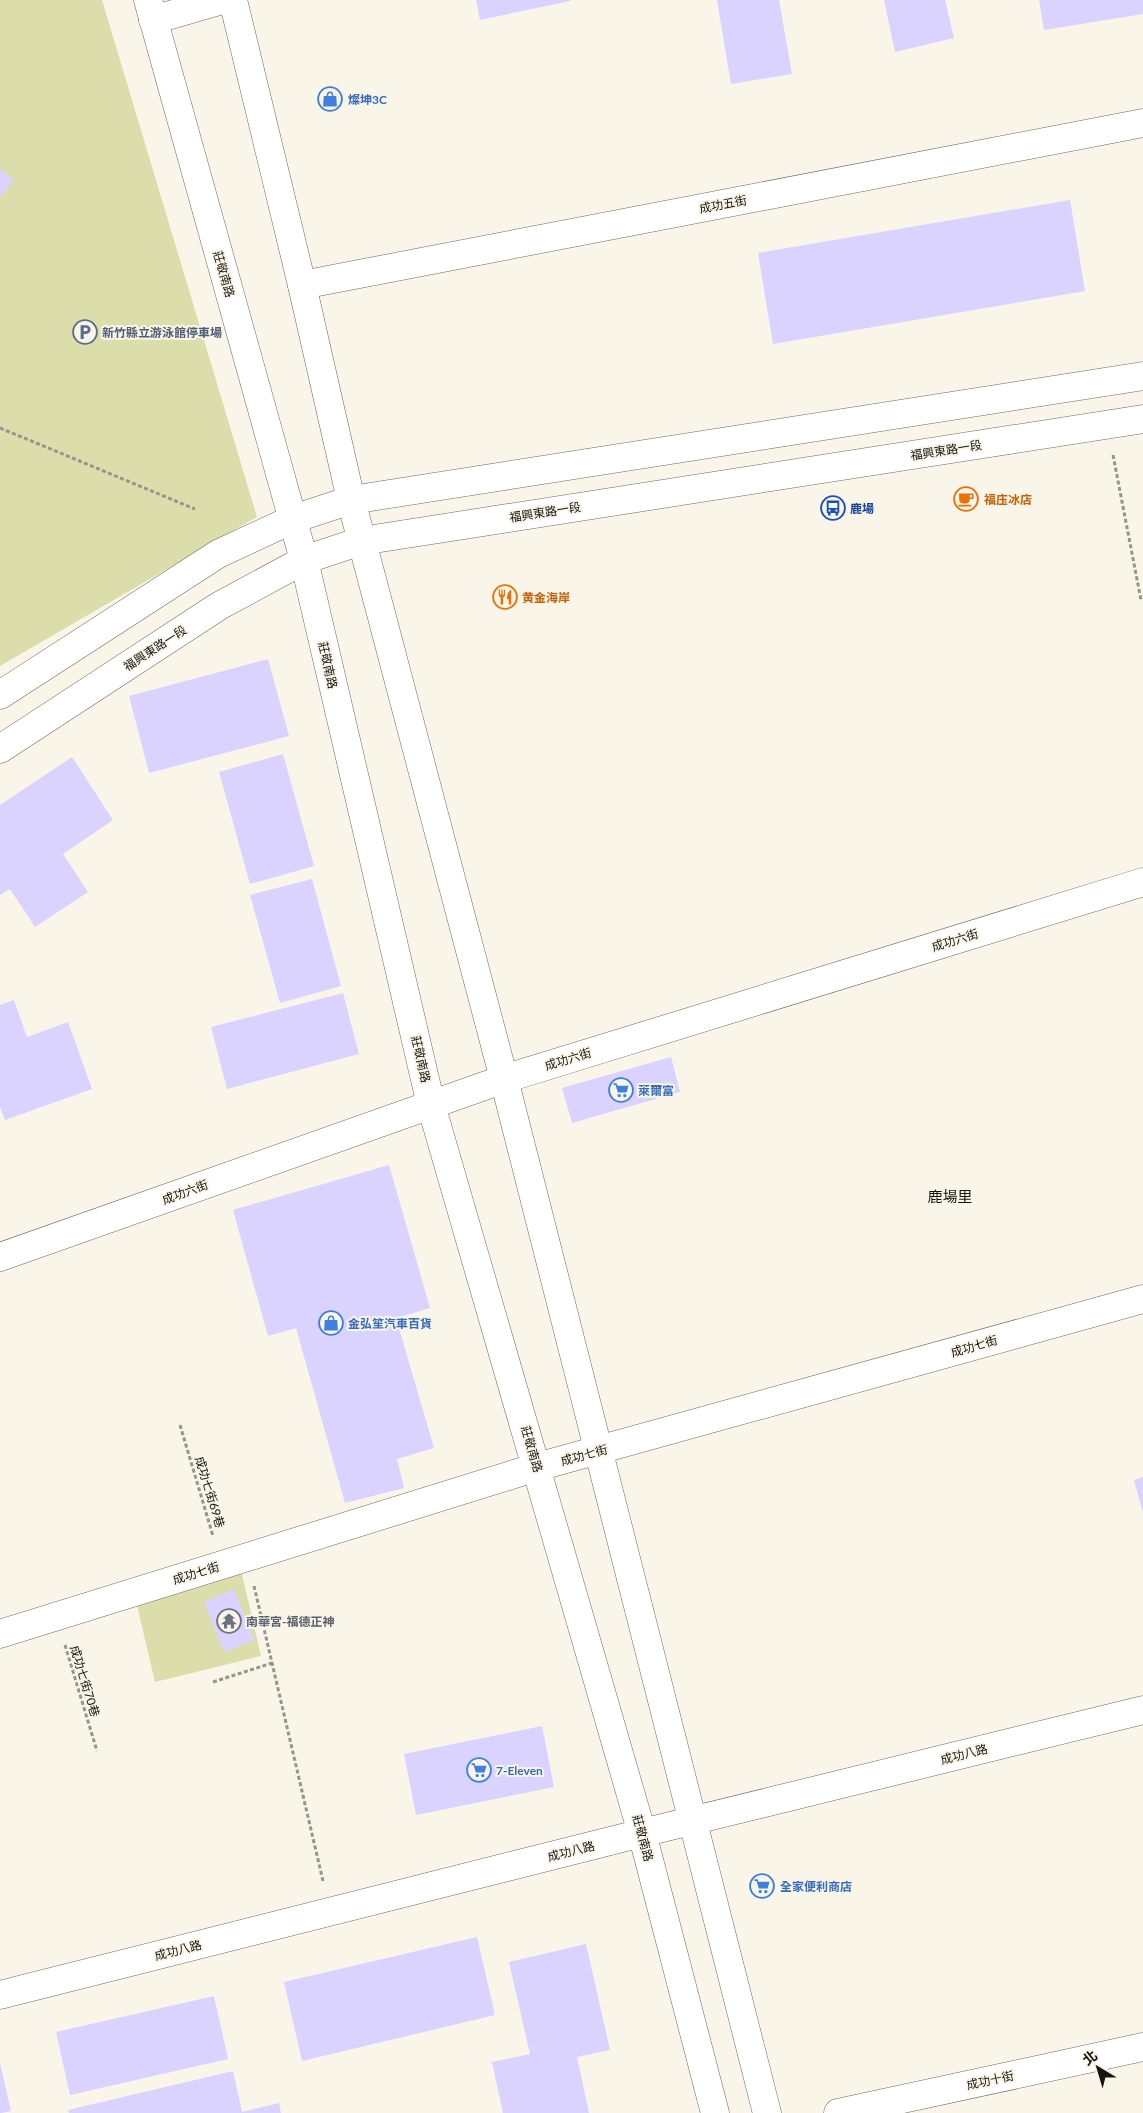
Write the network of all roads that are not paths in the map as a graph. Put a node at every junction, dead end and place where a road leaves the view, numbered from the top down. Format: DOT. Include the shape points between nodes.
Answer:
graph roads {
  1 [pos="222,0"];
  2 [pos="233,0"];
  3 [pos="151,10"];
  4 [pos="1143,123"];
  5 [pos="302,285"];
  6 [pos="1143,376"];
  7 [pos="1143,419"];
  8 [pos="350,500"];
  9 [pos="292,519"];
  10 [pos="361,541"];
  11 [pos="304,560"];
  12 [pos="0,695"];
  13 [pos="0,748"];
  14 [pos="1143,882"];
  15 [pos="504,1078"];
  16 [pos="431,1105"];
  17 [pos="0,1257"];
  18 [pos="1143,1300"];
  19 [pos="599,1451"];
  20 [pos="537,1467"];
  21 [pos="0,1634"];
  22 [pos="1143,1710"];
  23 [pos="694,1821"];
  24 [pos="642,1833"];
  25 [pos="0,1995"];
  26 [pos="1143,2047"];
  27 [pos="715,2113"];
  28 [pos="767,2113"];
  29 [pos="838,2113"];
  1 -- 3 [label="street"];
  2 -- 5 [label="street"];
  3 -- 9 [label="street, 莊敬南路"];
  4 -- 5 [label="street, 成功五街"];
  5 -- 8 [label="street"];
  6 -- 8 [label="street"];
  7 -- 10 [label="street, 福興東路一段"];
  8 -- 9 [label="street"];
  8 -- 10 [label="street"];
  9 -- 11 [label="street, 莊敬南路"];
  9 -- 12 [label="street" via="218,554"];
  10 -- 11 [label="street, 福興東路一段"];
  10 -- 15 [label="street"];
  11 -- 13 [label="street, 福興東路一段" via="219,606"];
  11 -- 16 [label="street, 莊敬南路"];
  14 -- 15 [label="street, 成功六街"];
  15 -- 16 [label="street, 成功六街"];
  15 -- 19 [label="street"];
  16 -- 17 [label="street, 成功六街"];
  16 -- 20 [label="street, 莊敬南路"];
  18 -- 19 [label="street, 成功七街"];
  19 -- 20 [label="street, 成功七街"];
  19 -- 23 [label="street"];
  20 -- 21 [label="street, 成功七街"];
  20 -- 24 [label="street, 莊敬南路"];
  22 -- 23 [label="street, 成功八路"];
  23 -- 24 [label="street, 成功八路"];
  23 -- 28 [label="street"];
  24 -- 25 [label="street, 成功八路"];
  24 -- 27 [label="street, 莊敬南路"];
  26 -- 29 [label="street, 成功十街"];
}
